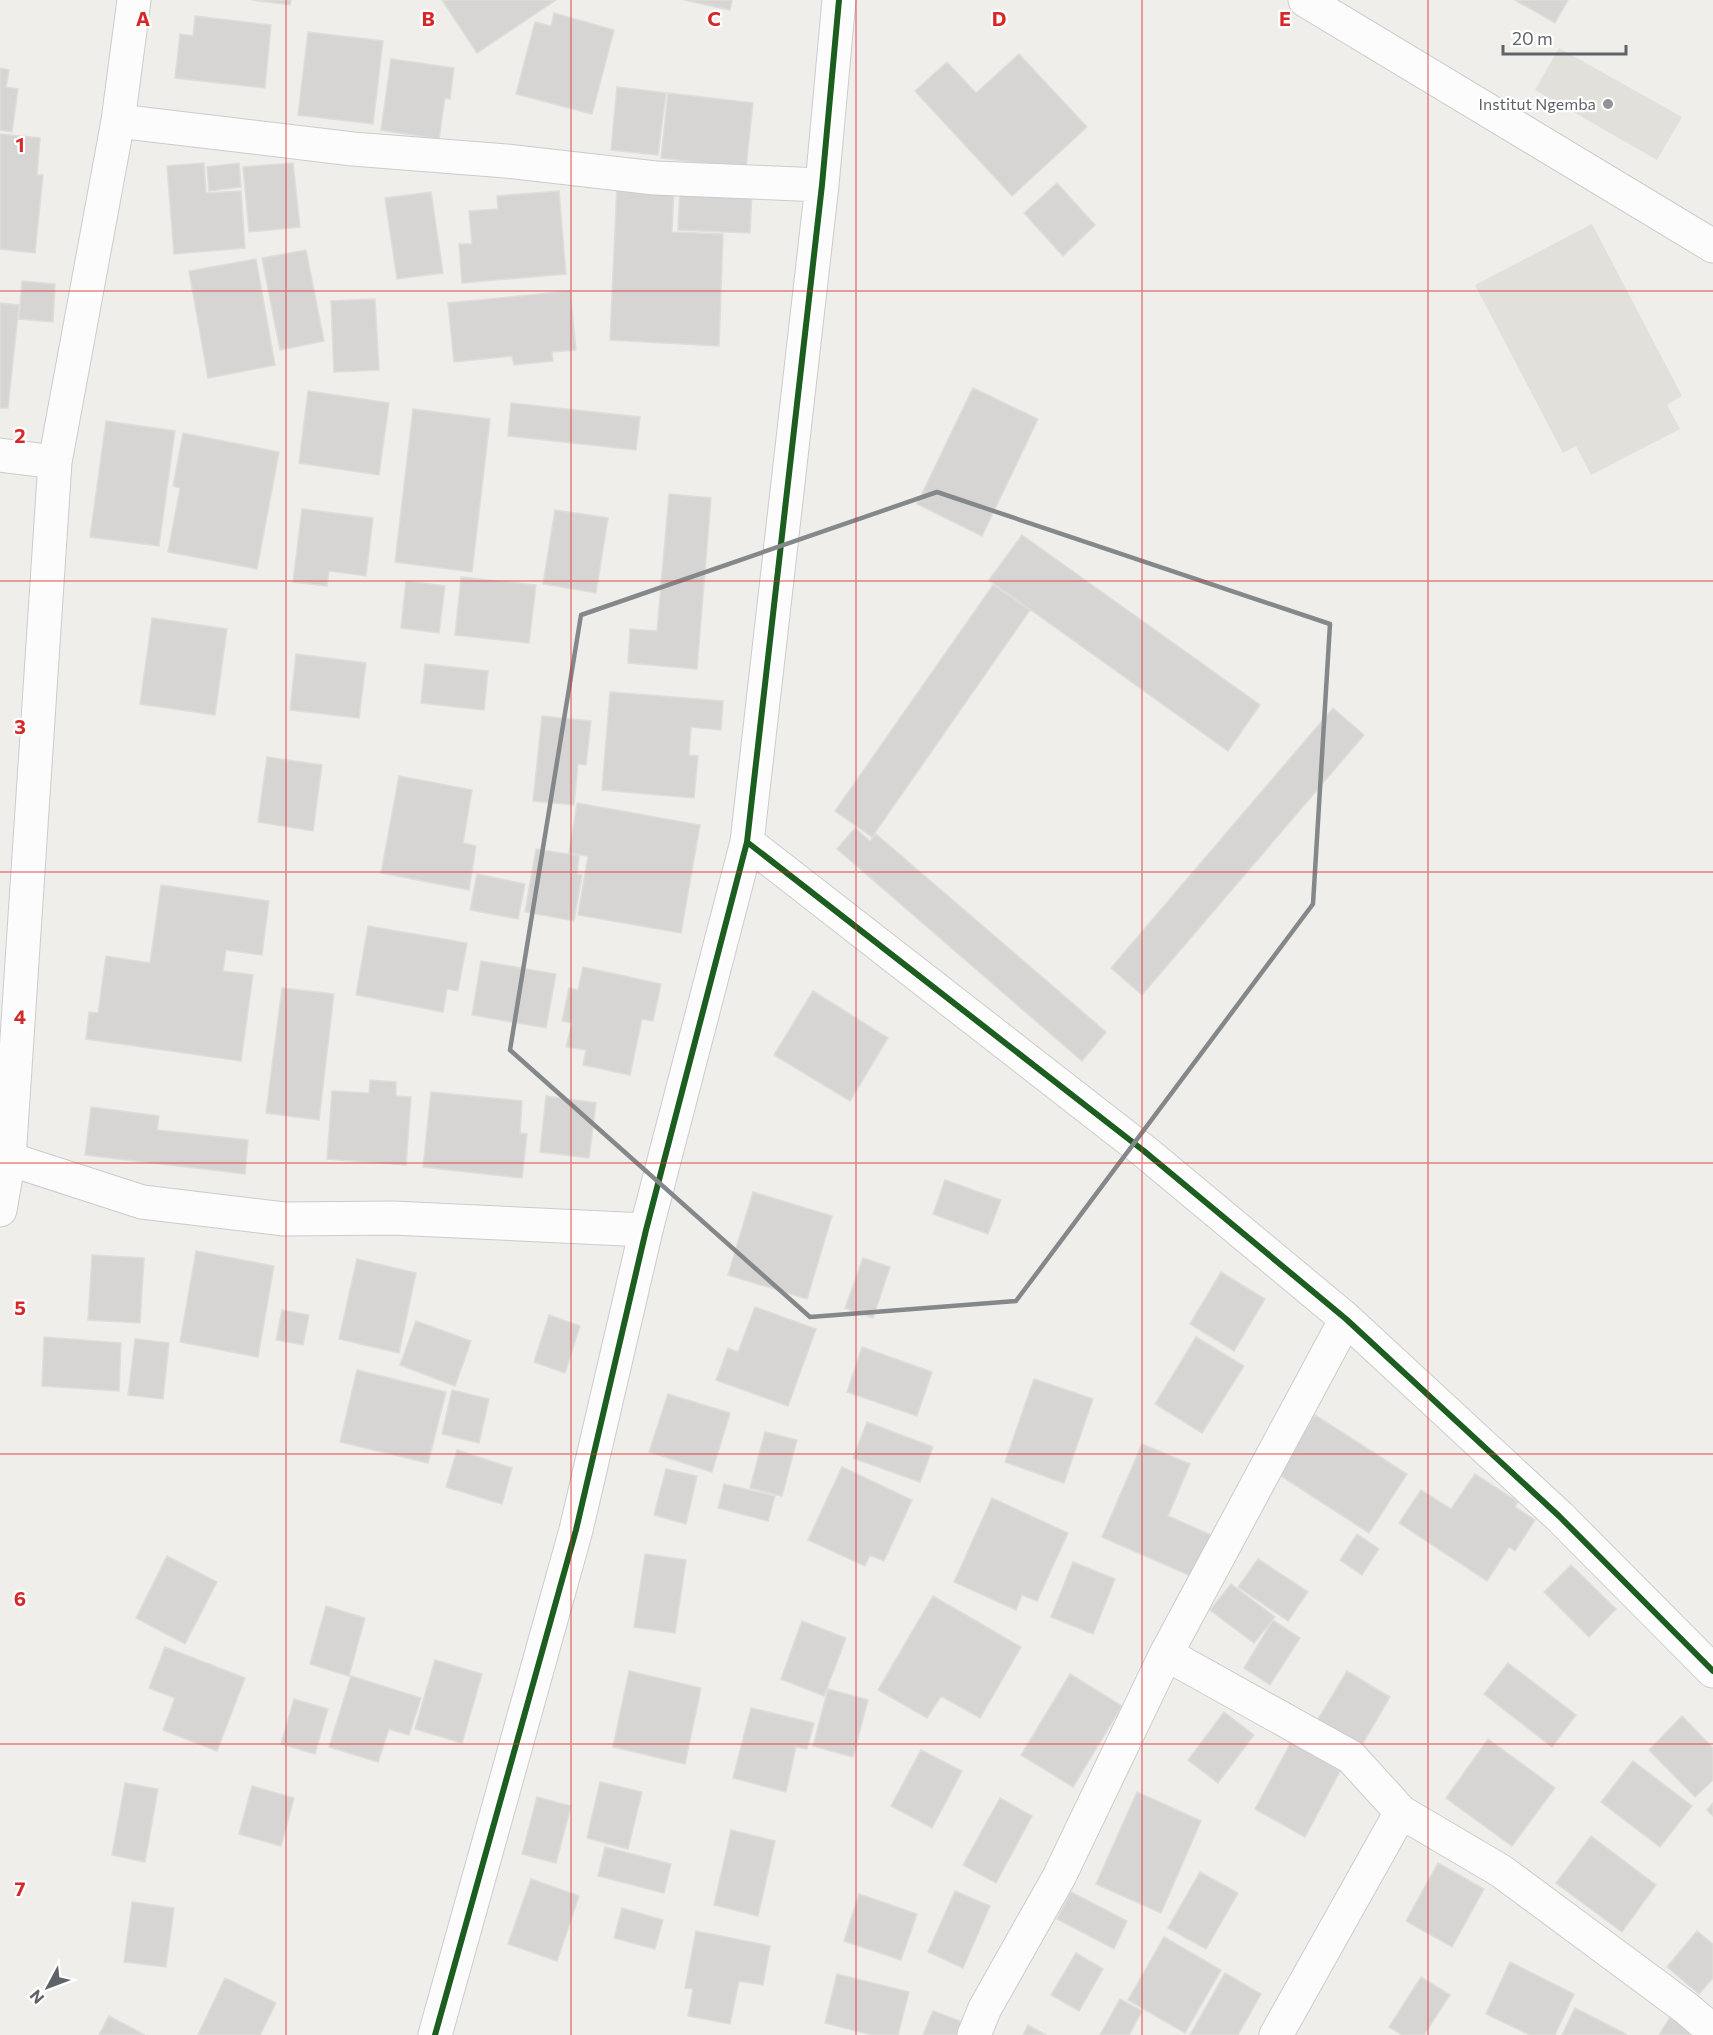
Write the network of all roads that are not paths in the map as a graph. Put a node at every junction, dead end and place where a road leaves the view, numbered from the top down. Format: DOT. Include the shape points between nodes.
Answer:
graph roads {
  1 [pos="134,0"];
  2 [pos="839,0"];
  3 [pos="1305,0"];
  4 [pos="118,121"];
  5 [pos="822,186"];
  6 [pos="1713,246"];
  7 [pos="0,455"];
  8 [pos="55,462"];
  9 [pos="747,842"];
  10 [pos="4,1157"];
  11 [pos="0,1210"];
  12 [pos="646,1230"];
  13 [pos="1346,1319"];
  14 [pos="1166,1654"];
  15 [pos="1713,1671"];
  16 [pos="1401,1812"];
  17 [pos="1713,2031"];
  18 [pos="435,2035"];
  19 [pos="974,2035"];
  20 [pos="1276,2035"];
  1 -- 4 [label="street"];
  2 -- 5 [label="street"];
  3 -- 6 [label="street"];
  4 -- 5 [label="street" via="353,149 506,160 655,178"];
  4 -- 8 [label="street"];
  5 -- 9 [label="street"];
  7 -- 8 [label="street"];
  8 -- 10 [label="street"];
  9 -- 12 [label="street"];
  9 -- 13 [label="street" via="1144,1151"];
  10 -- 11 [label="street"];
  10 -- 12 [label="street" via="142,1202 284,1219 393,1218"];
  12 -- 18 [label="street" via="576,1530"];
  13 -- 14 [label="street"];
  13 -- 15 [label="street" via="1558,1516"];
  14 -- 16 [label="street" via="1351,1757"];
  14 -- 19 [label="street" via="1059,1877 985,2008"];
  16 -- 17 [label="street" via="1501,1871"];
  16 -- 20 [label="street"];
}
